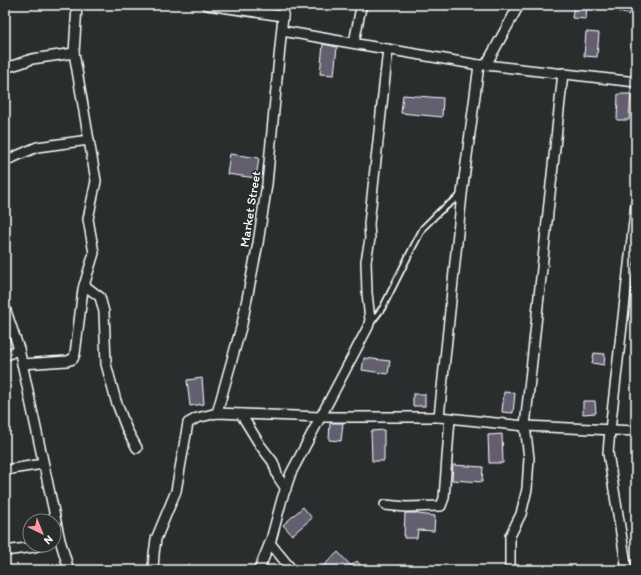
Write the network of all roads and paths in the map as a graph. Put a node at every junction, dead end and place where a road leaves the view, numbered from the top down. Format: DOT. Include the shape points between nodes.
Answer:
graph roads {
  1 [pos="78,5"];
  2 [pos="207,5"];
  3 [pos="284,5"];
  4 [pos="362,5"];
  5 [pos="519,5"];
  6 [pos="283,16"];
  7 [pos="282,31"];
  8 [pos="354,44"];
  9 [pos="388,49"];
  10 [pos="74,53"];
  11 [pos="483,65"];
  12 [pos="5,68"];
  13 [pos="563,73"];
  14 [pos="636,82"];
  15 [pos="89,140"];
  16 [pos="5,161"];
  17 [pos="462,194"];
  18 [pos="636,204"];
  19 [pos="84,284"];
  20 [pos="5,308"];
  21 [pos="368,327"];
  22 [pos="19,349"];
  23 [pos="5,356"];
  24 [pos="22,364"];
  25 [pos="217,413"];
  26 [pos="241,414"];
  27 [pos="321,418"];
  28 [pos="439,418"];
  29 [pos="450,418"];
  30 [pos="525,426"];
  31 [pos="610,430"];
  32 [pos="636,431"];
  33 [pos="137,448"];
  34 [pos="43,464"];
  35 [pos="5,470"];
  36 [pos="286,489"];
  37 [pos="385,505"];
  38 [pos="52,513"];
  39 [pos="270,543"];
  40 [pos="22,549"];
  41 [pos="5,551"];
  42 [pos="62,553"];
  43 [pos="290,568"];
  44 [pos="69,570"];
  45 [pos="153,570"];
  46 [pos="259,570"];
  47 [pos="510,570"];
  48 [pos="627,570"];
  1 -- 10 [label="street"];
  2 -- 6 [label="street"];
  3 -- 6 [label="street, Market Street"];
  4 -- 8 [label="street"];
  5 -- 11 [label="street"];
  6 -- 7 [label="street, Market Street"];
  7 -- 8 [label="street"];
  7 -- 25 [label="street, Market Street" via="268,184 258,243 242,324"];
  8 -- 9 [label="street"];
  9 -- 11 [label="street"];
  9 -- 21 [label="street" via="366,261 370,320"];
  10 -- 12 [label="street" via="32,58"];
  10 -- 15 [label="street"];
  11 -- 13 [label="street"];
  11 -- 17 [label="street"];
  13 -- 14 [label="street"];
  13 -- 30 [label="street"];
  15 -- 16 [label="street" via="37,147"];
  15 -- 19 [label="street" via="96,181 88,220 94,253"];
  17 -- 21 [label="lane" via="440,211 424,228 383,307"];
  17 -- 28 [label="street"];
  18 -- 31 [label="street"];
  19 -- 24 [label="street" via="74,359"];
  19 -- 33 [label="street" via="100,297 104,312 106,364 116,401"];
  20 -- 22 [label="street"];
  21 -- 27 [label="street"];
  22 -- 23 [label="street"];
  22 -- 24 [label="street"];
  24 -- 34 [label="street"];
  25 -- 26 [label="street"];
  25 -- 45 [label="street" via="188,423 176,491 156,539"];
  26 -- 27 [label="street"];
  26 -- 36 [label="street"];
  27 -- 28 [label="street"];
  27 -- 36 [label="street" via="291,473"];
  28 -- 29 [label="street"];
  29 -- 30 [label="street"];
  29 -- 37 [label="street" via="444,498 441,506"];
  30 -- 31 [label="street"];
  30 -- 47 [label="street" via="529,458 527,489 522,514 510,536"];
  31 -- 32 [label="street"];
  31 -- 48 [label="street" via="608,453"];
  34 -- 35 [label="street"];
  34 -- 38 [label="street"];
  36 -- 39 [label="street"];
  39 -- 43 [label="street"];
  39 -- 46 [label="street"];
  40 -- 41 [label="street"];
  42 -- 44 [label="street"];
}
